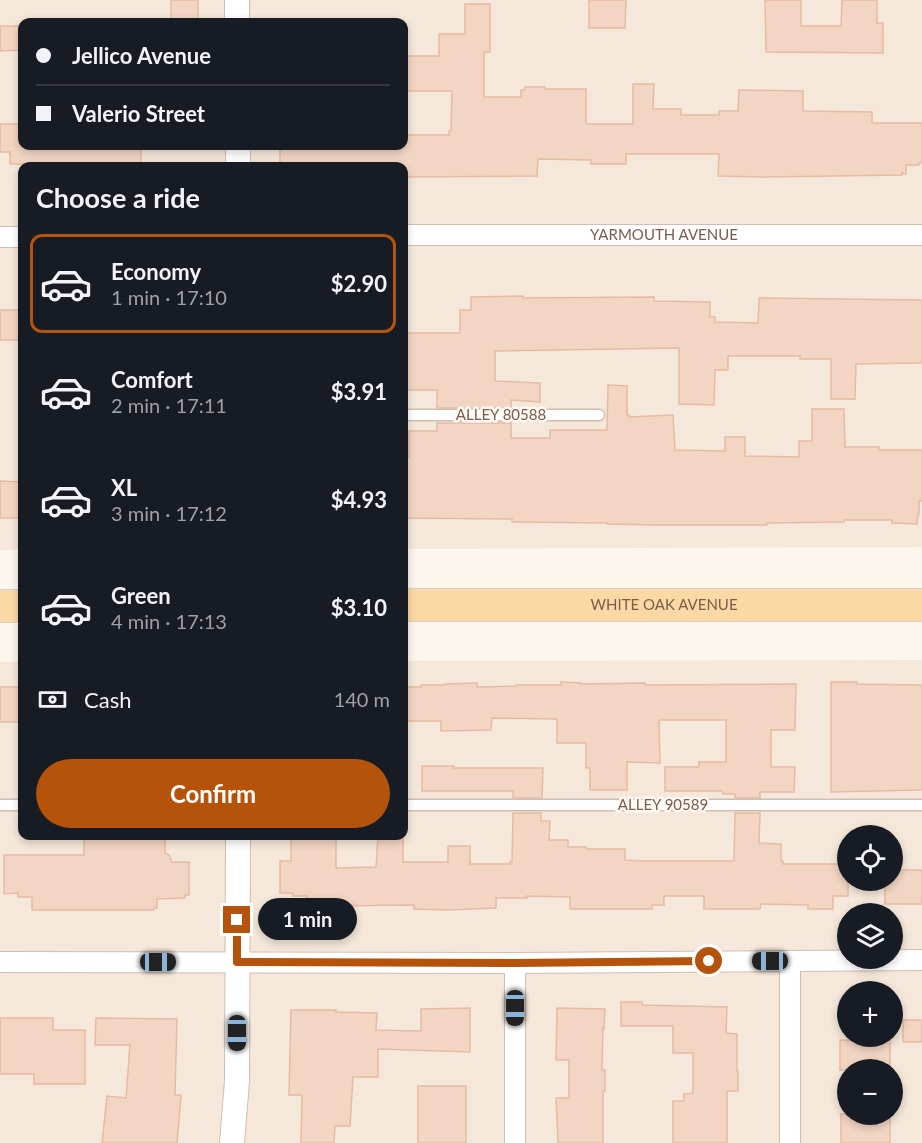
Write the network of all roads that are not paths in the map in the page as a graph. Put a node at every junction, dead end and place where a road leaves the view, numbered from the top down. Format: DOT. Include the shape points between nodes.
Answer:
graph roads {
  1 [pos="237,0"];
  2 [pos="237,18"];
  3 [pos="408,235"];
  4 [pos="922,235"];
  5 [pos="0,237"];
  6 [pos="18,237"];
  7 [pos="408,415"];
  8 [pos="599,415"];
  9 [pos="408,605"];
  10 [pos="922,605"];
  11 [pos="0,606"];
  12 [pos="18,606"];
  13 [pos="0,805"];
  14 [pos="18,805"];
  15 [pos="408,805"];
  16 [pos="922,805"];
  17 [pos="238,840"];
  18 [pos="922,960"];
  19 [pos="790,961"];
  20 [pos="0,962"];
  21 [pos="237,962"];
  22 [pos="515,963"];
  23 [pos="232,1143"];
  24 [pos="515,1143"];
  25 [pos="790,1143"];
  1 -- 2 [label="street"];
  3 -- 4 [label="street, YARMOUTH AVENUE"];
  5 -- 6 [label="street"];
  7 -- 8 [label="lane, ALLEY 80588"];
  9 -- 10 [label="main road, WHITE OAK AVENUE"];
  11 -- 12 [label="main road"];
  13 -- 14 [label="lane"];
  15 -- 16 [label="lane, ALLEY 90589"];
  17 -- 21 [label="street"];
  18 -- 19 [label="street"];
  19 -- 22 [label="street"];
  19 -- 25 [label="street"];
  20 -- 21 [label="street"];
  21 -- 22 [label="street"];
  21 -- 23 [label="street" via="237,1081"];
  22 -- 24 [label="street"];
}
